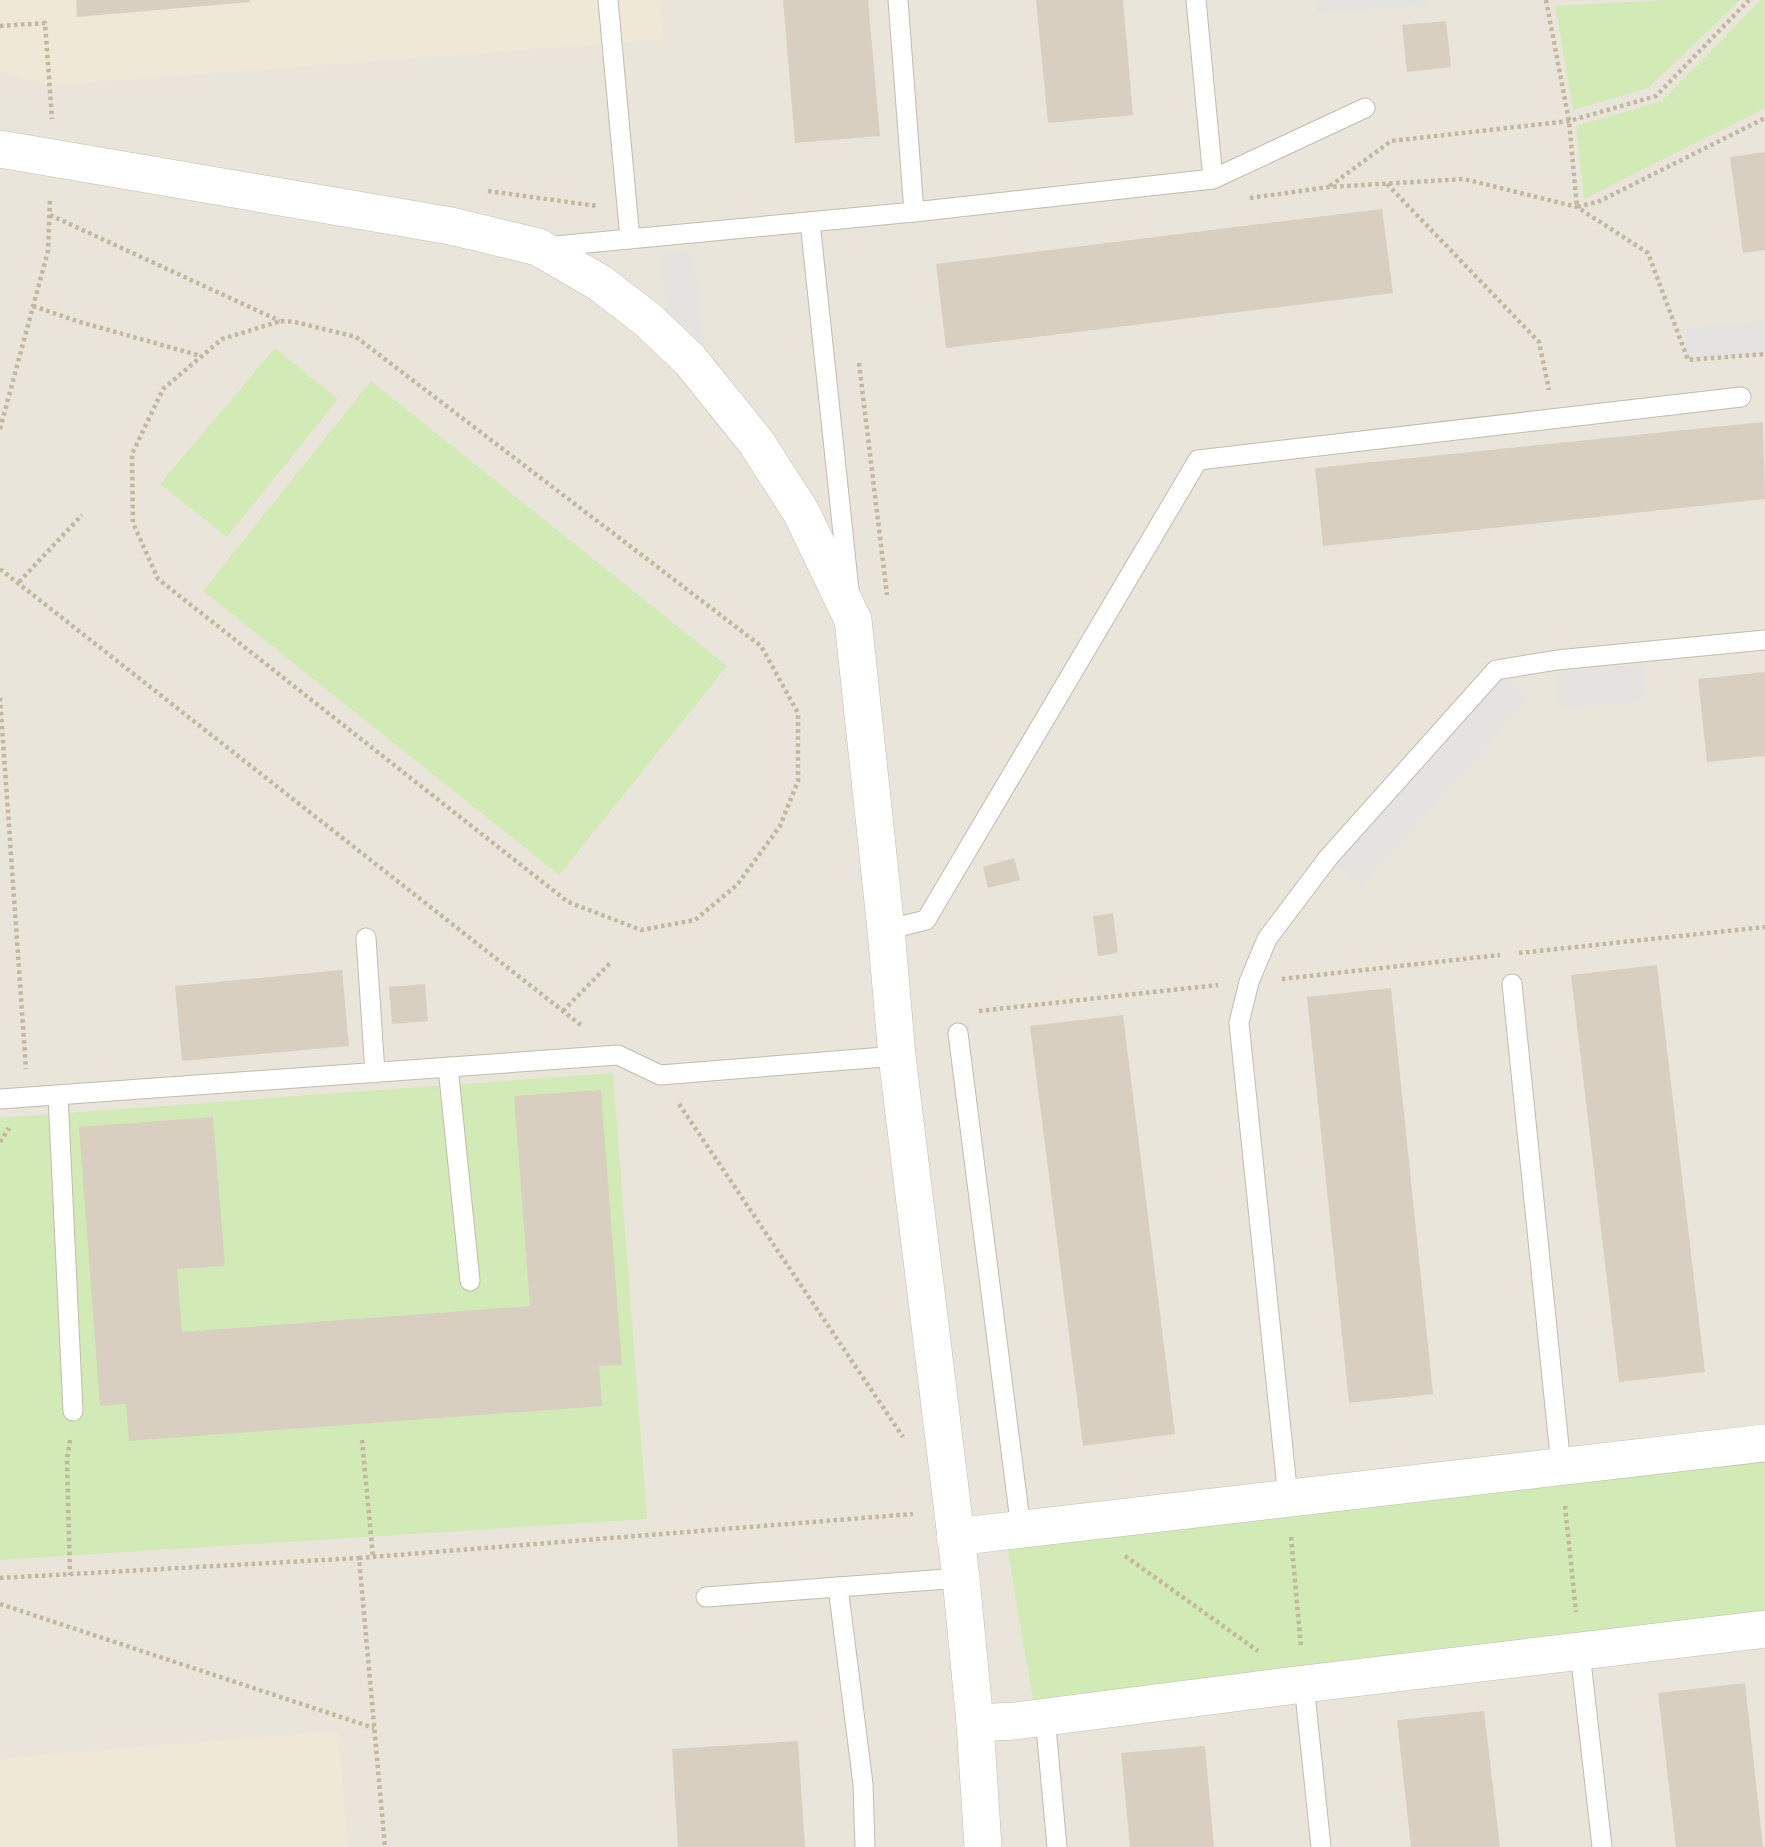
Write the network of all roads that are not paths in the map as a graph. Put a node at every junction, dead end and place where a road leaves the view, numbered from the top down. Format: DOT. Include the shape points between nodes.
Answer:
graph roads {
  1 [pos="608,0"];
  2 [pos="898,0"];
  3 [pos="1196,0"];
  4 [pos="1365,108"];
  5 [pos="0,149"];
  6 [pos="1213,179"];
  7 [pos="914,212"];
  8 [pos="810,222"];
  9 [pos="630,239"];
  10 [pos="538,247"];
  11 [pos="1741,397"];
  12 [pos="853,620"];
  13 [pos="1765,640"];
  14 [pos="886,930"];
  15 [pos="366,938"];
  16 [pos="1512,984"];
  17 [pos="958,1033"];
  18 [pos="897,1056"];
  19 [pos="447,1067"];
  20 [pos="375,1073"];
  21 [pos="58,1095"];
  22 [pos="0,1099"];
  23 [pos="470,1281"];
  24 [pos="73,1411"];
  25 [pos="1765,1443"];
  26 [pos="1561,1466"];
  27 [pos="1288,1497"];
  28 [pos="954,1524"];
  29 [pos="1021,1529"];
  30 [pos="961,1578"];
  31 [pos="838,1587"];
  32 [pos="706,1597"];
  33 [pos="1765,1629"];
  34 [pos="1580,1651"];
  35 [pos="1304,1684"];
  36 [pos="1045,1716"];
  37 [pos="975,1723"];
  38 [pos="864,1847"];
  39 [pos="983,1847"];
  40 [pos="1057,1847"];
  41 [pos="1321,1847"];
  42 [pos="1602,1847"];
  1 -- 9 [label="lane"];
  2 -- 7 [label="lane"];
  3 -- 6 [label="lane"];
  4 -- 6 [label="lane"];
  5 -- 10 [label="street" via="451,226"];
  6 -- 7 [label="lane"];
  7 -- 8 [label="lane"];
  8 -- 9 [label="lane"];
  8 -- 12 [label="lane"];
  9 -- 10 [label="lane"];
  10 -- 12 [label="street" via="600,283 690,360 756,442 801,512"];
  11 -- 14 [label="lane" via="1198,460 926,920"];
  12 -- 14 [label="street"];
  13 -- 27 [label="lane" via="1496,670 1328,858 1267,939 1239,1023"];
  14 -- 18 [label="street"];
  15 -- 20 [label="lane"];
  16 -- 26 [label="lane"];
  17 -- 29 [label="lane"];
  18 -- 19 [label="lane" via="660,1075 618,1055"];
  18 -- 28 [label="street"];
  19 -- 20 [label="lane"];
  19 -- 23 [label="lane"];
  20 -- 21 [label="lane"];
  21 -- 22 [label="lane"];
  21 -- 24 [label="lane"];
  25 -- 26 [label="street"];
  26 -- 27 [label="street"];
  27 -- 29 [label="street"];
  28 -- 29 [label="street"];
  28 -- 30 [label="street"];
  30 -- 31 [label="lane"];
  30 -- 37 [label="street"];
  31 -- 32 [label="lane"];
  31 -- 38 [label="lane" via="863,1784"];
  33 -- 34 [label="street"];
  34 -- 35 [label="street"];
  34 -- 42 [label="lane"];
  35 -- 36 [label="street"];
  35 -- 41 [label="lane"];
  36 -- 37 [label="street"];
  36 -- 40 [label="lane"];
  37 -- 39 [label="street"];
}
